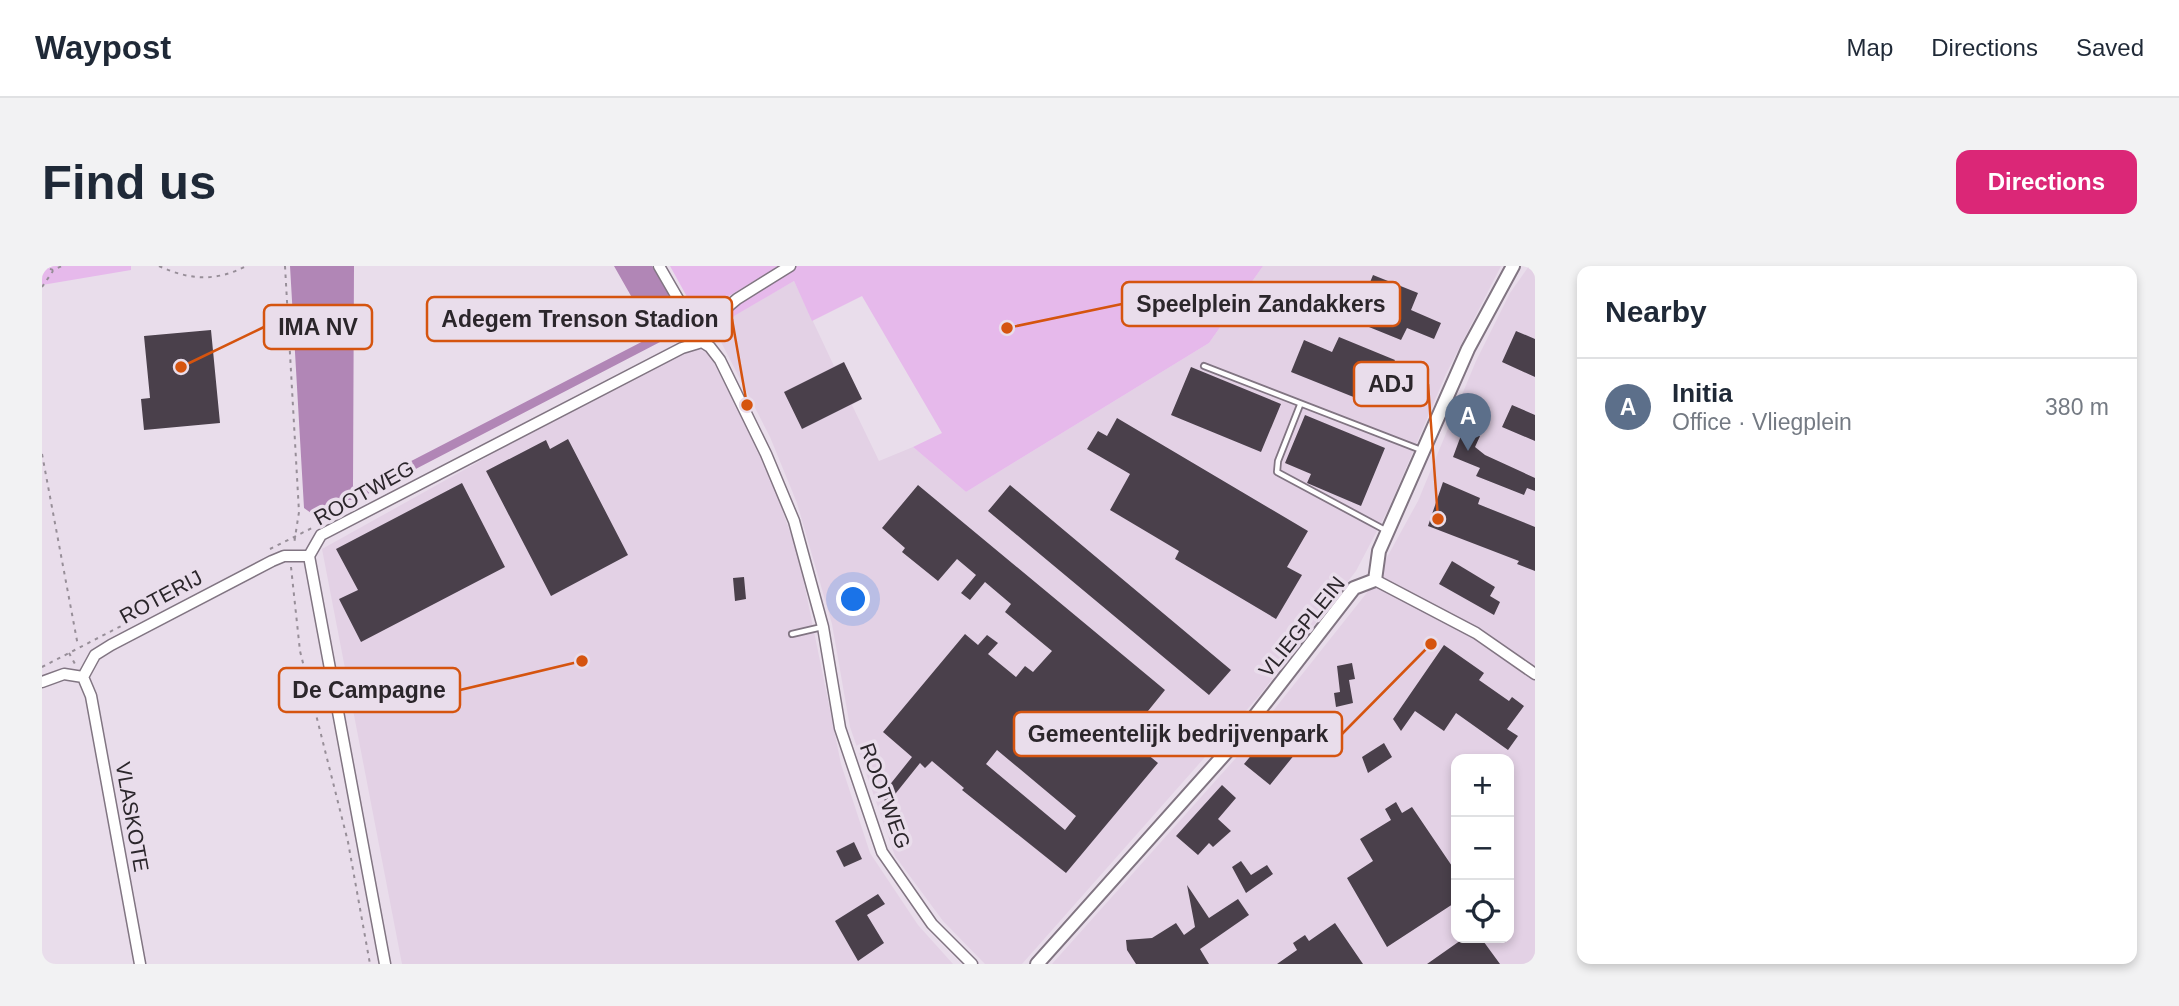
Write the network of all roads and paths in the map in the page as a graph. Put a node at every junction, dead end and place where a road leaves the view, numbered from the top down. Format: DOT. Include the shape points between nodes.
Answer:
graph roads {
  1 [pos="42,266"];
  2 [pos="62,266"];
  3 [pos="159,266"];
  4 [pos="246,266"];
  5 [pos="659,266"];
  6 [pos="790,266"];
  7 [pos="1513,266"];
  8 [pos="53,270"];
  9 [pos="42,287"];
  10 [pos="1204,366"];
  11 [pos="1300,405"];
  12 [pos="1425,452"];
  13 [pos="42,454"];
  14 [pos="1388,531"];
  15 [pos="309,556"];
  16 [pos="1375,580"];
  17 [pos="823,627"];
  18 [pos="792,634"];
  19 [pos="78,648"];
  20 [pos="1535,674"];
  21 [pos="83,677"];
  22 [pos="42,682"];
  23 [pos="140,964"];
  24 [pos="385,964"];
  25 [pos="972,964"];
  26 [pos="1037,964"];
  1 -- 8 [label="path"];
  2 -- 8 [label="path"];
  3 -- 4 [label="path" via="188,278 202,278"];
  5 -- 6 [label="street" via="685,312 705,320"];
  7 -- 12 [label="street, VLIEGPLEIN" via="1468,349"];
  8 -- 9 [label="path"];
  10 -- 11 [label="lane"];
  11 -- 12 [label="lane" via="1337,415"];
  11 -- 14 [label="lane" via="1277,472"];
  12 -- 14 [label="street, VLIEGPLEIN"];
  13 -- 19 [label="path"];
  14 -- 16 [label="street, VLIEGPLEIN" via="1377,558"];
  15 -- 17 [label="street, ROOTWEG" via="321,535 682,348 702,342 720,360 766,454 793,521"];
  15 -- 21 [label="street, ROTERIJ" via="272,561 111,645 95,655"];
  15 -- 24 [label="street, ROOTWEG"];
  16 -- 20 [label="street" via="1476,633"];
  16 -- 26 [label="street, VLIEGPLEIN" via="1354,588 1231,747"];
  17 -- 18 [label="lane"];
  17 -- 25 [label="street, ROOTWEG" via="840,728 882,852 932,924"];
  21 -- 22 [label="street" via="64,674"];
  21 -- 23 [label="street, VLASKOTE"];
}
